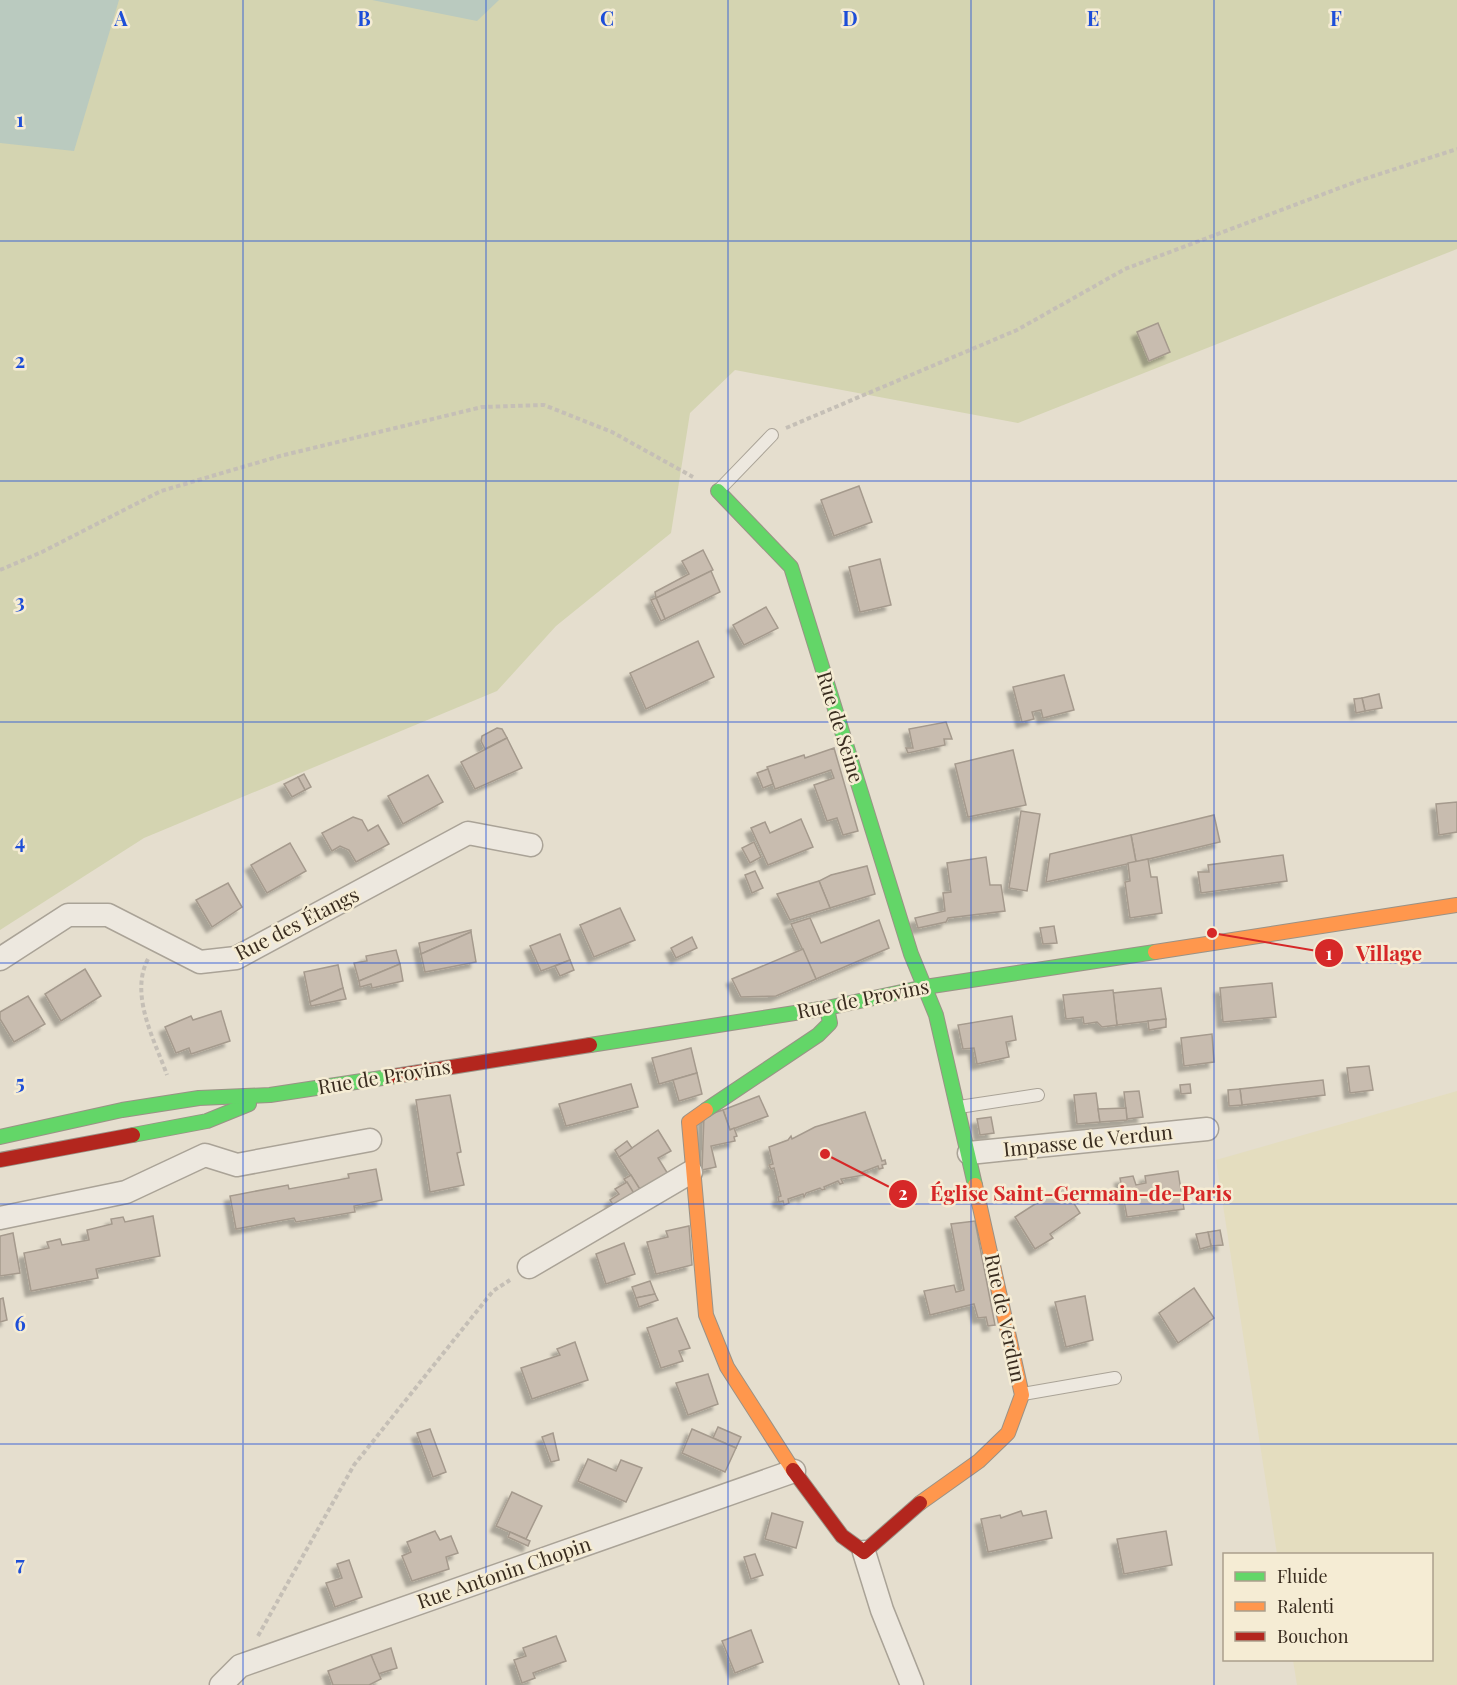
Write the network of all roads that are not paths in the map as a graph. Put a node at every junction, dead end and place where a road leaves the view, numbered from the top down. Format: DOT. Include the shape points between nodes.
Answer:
graph roads {
  1 [pos="772,435"];
  2 [pos="718,491"];
  3 [pos="531,845"];
  4 [pos="1457,905"];
  5 [pos="0,959"];
  6 [pos="925,987"];
  7 [pos="827,1008"];
  8 [pos="270,1095"];
  9 [pos="1038,1095"];
  10 [pos="958,1107"];
  11 [pos="1207,1129"];
  12 [pos="0,1137"];
  13 [pos="370,1140"];
  14 [pos="969,1153"];
  15 [pos="0,1160"];
  16 [pos="692,1172"];
  17 [pos="0,1218"];
  18 [pos="530,1267"];
  19 [pos="1115,1378"];
  20 [pos="1022,1395"];
  21 [pos="794,1471"];
  22 [pos="864,1552"];
  23 [pos="221,1685"];
  24 [pos="912,1685"];
  1 -- 2 [label="lane"];
  2 -- 6 [label="street, Rue de Seine" via="791,567 910,954"];
  3 -- 5 [label="street, Rue des Étangs" via="468,833 236,958 200,962 108,915 68,915"];
  4 -- 6 [label="street, Rue de Provins"];
  6 -- 7 [label="street, Rue de Provins"];
  6 -- 10 [label="street, Rue de Verdun" via="936,1015"];
  7 -- 8 [label="street, Rue de Provins"];
  7 -- 16 [label="street" via="830,1023 818,1035 689,1122"];
  8 -- 12 [label="street" via="199,1098"];
  8 -- 15 [label="street" via="207,1122"];
  9 -- 10 [label="lane"];
  10 -- 14 [label="street, Rue de Verdun"];
  11 -- 14 [label="street, Impasse de Verdun"];
  13 -- 17 [label="street" via="237,1165 205,1155 126,1192"];
  14 -- 20 [label="street, Rue de Verdun"];
  16 -- 18 [label="street"];
  16 -- 21 [label="street" via="706,1315 727,1367"];
  19 -- 20 [label="lane"];
  20 -- 22 [label="street, Rue de Verdun" via="1008,1433 979,1461 903,1515"];
  21 -- 22 [label="street" via="842,1536"];
  21 -- 23 [label="street, Rue Antonin Chopin" via="255,1660 240,1666"];
  22 -- 24 [label="street"];
}
